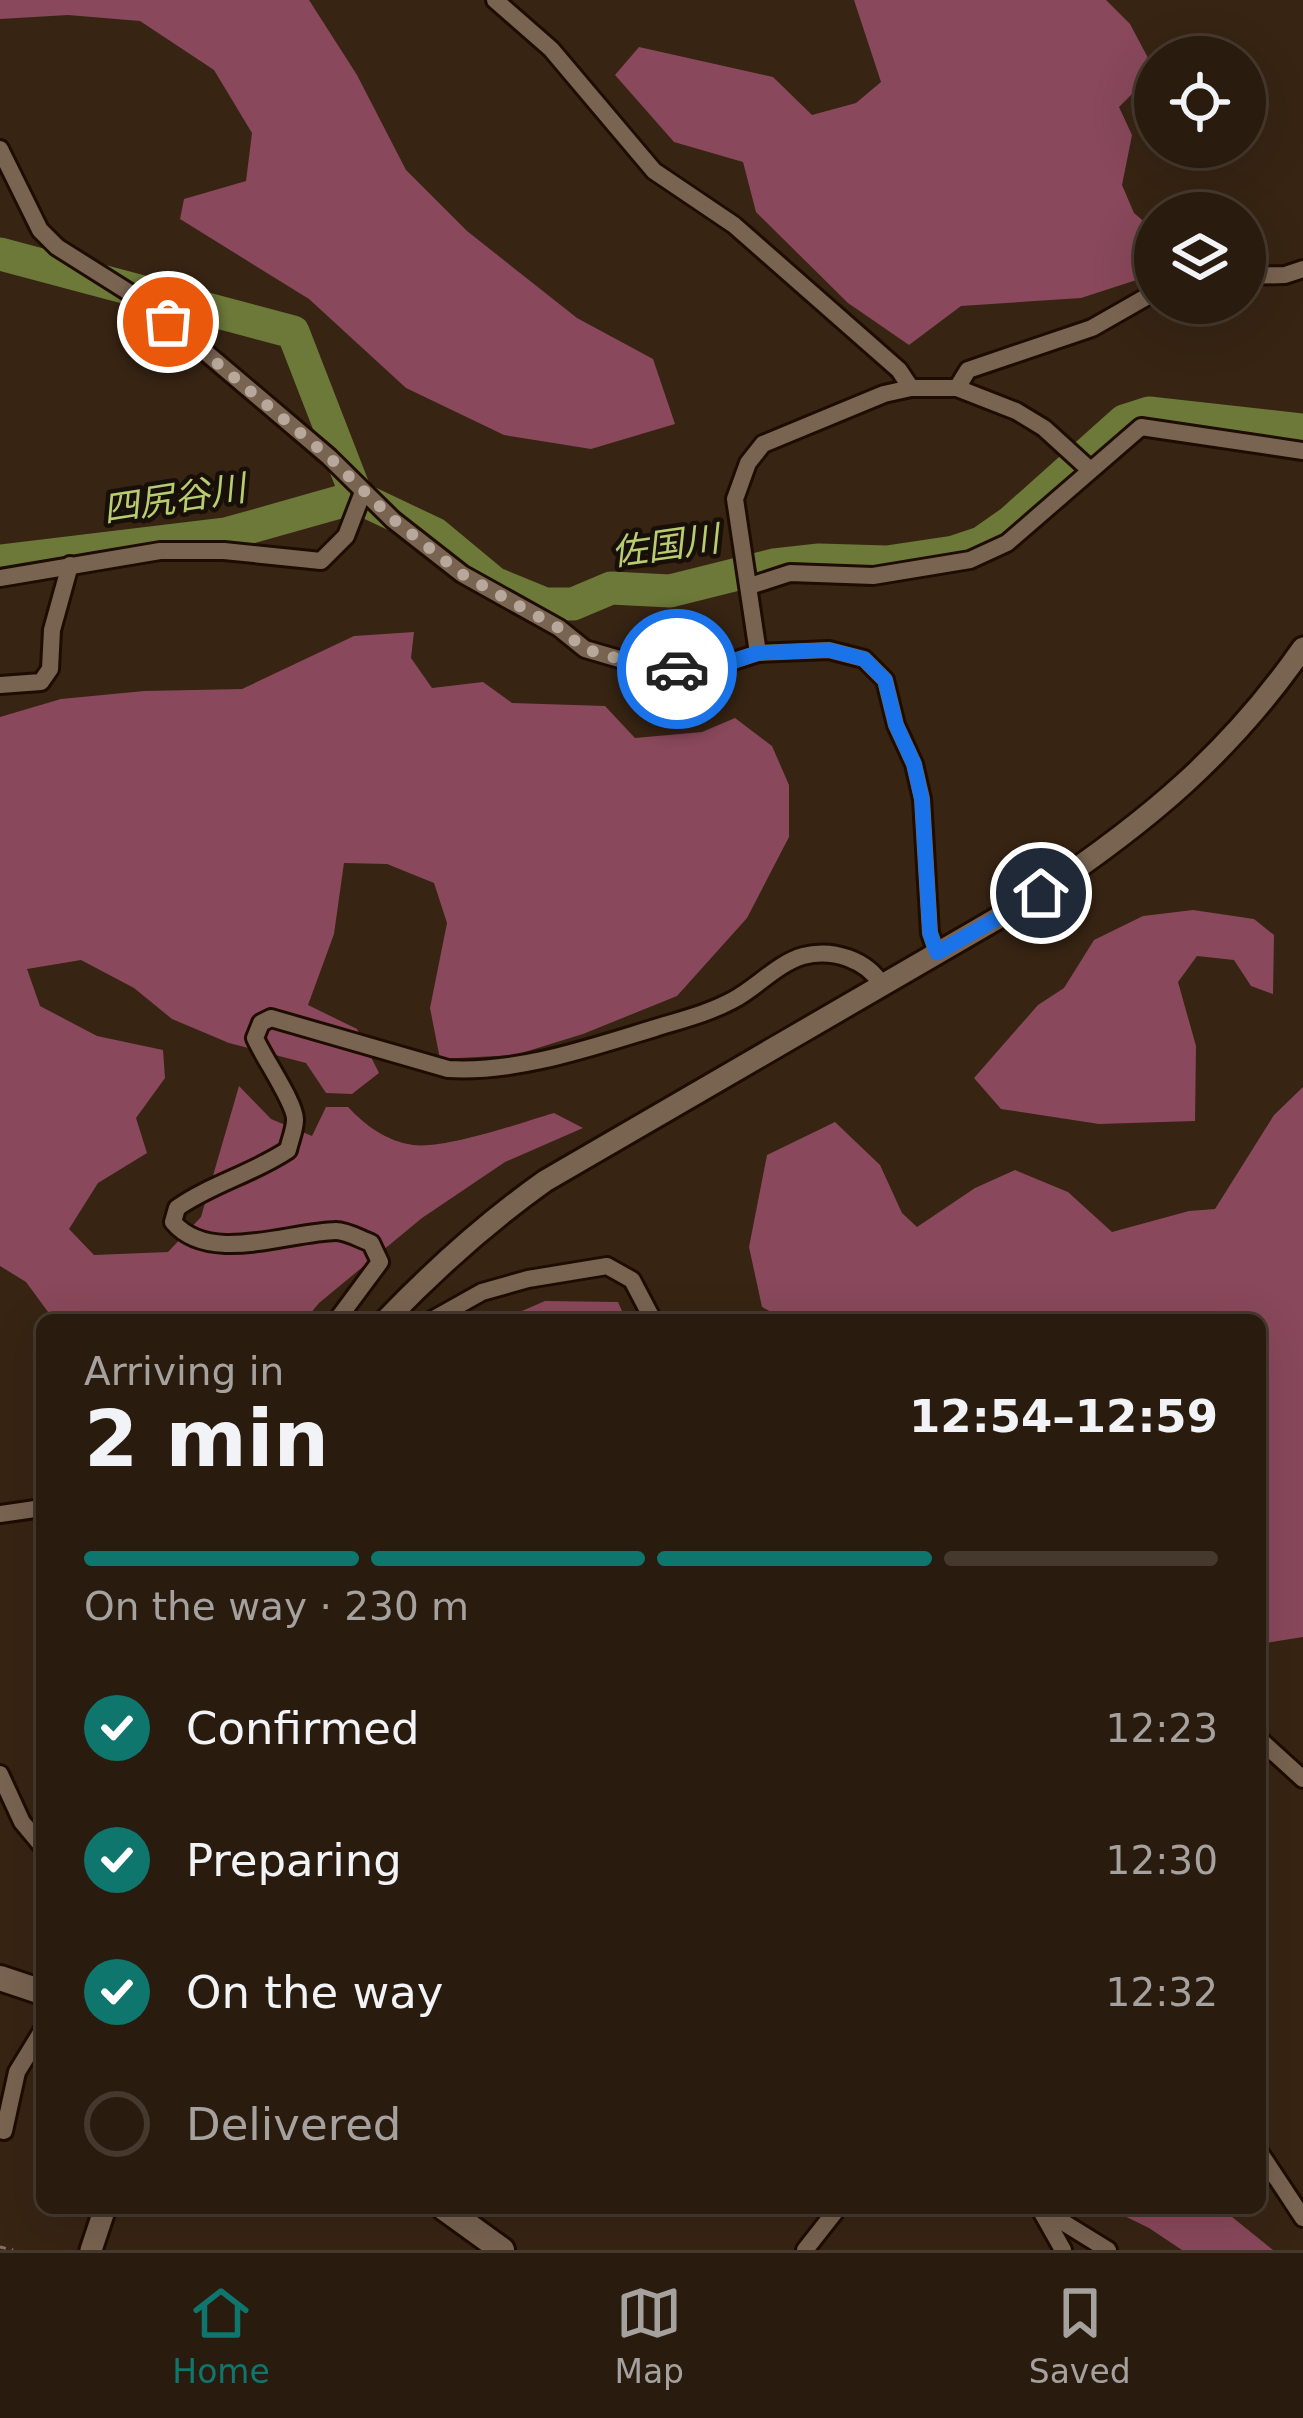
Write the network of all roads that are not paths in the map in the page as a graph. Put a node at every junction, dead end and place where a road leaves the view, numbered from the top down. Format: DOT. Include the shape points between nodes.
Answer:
graph roads {
  1 [pos="496,0"];
  2 [pos="0,149"];
  3 [pos="1303,269"];
  4 [pos="1266,275"];
  5 [pos="1134,304"];
  6 [pos="910,388"];
  7 [pos="957,388"];
  8 [pos="1303,451"];
  9 [pos="1089,469"];
  10 [pos="363,492"];
  11 [pos="70,566"];
  12 [pos="0,578"];
  13 [pos="750,586"];
  14 [pos="1303,647"];
  15 [pos="758,653"];
  16 [pos="0,685"];
  17 [pos="937,953"];
  18 [pos="882,986"];
  19 [pos="342,1314"];
  20 [pos="392,1314"];
  21 [pos="443,1314"];
  22 [pos="650,1314"];
  23 [pos="36,1509"];
  24 [pos="0,1514"];
  25 [pos="1266,1745"];
  26 [pos="0,1774"];
  27 [pos="1303,1779"];
  28 [pos="36,1839"];
  29 [pos="0,1978"];
  30 [pos="36,1990"];
  31 [pos="36,2041"];
  32 [pos="0,2130"];
  33 [pos="1266,2162"];
  34 [pos="103,2214"];
  35 [pos="452,2214"];
  36 [pos="833,2214"];
  37 [pos="1043,2214"];
  38 [pos="1050,2214"];
  39 [pos="1303,2218"];
  40 [pos="91,2250"];
  41 [pos="502,2250"];
  42 [pos="805,2250"];
  43 [pos="1063,2250"];
  44 [pos="1108,2250"];
  1 -- 6 [label="street" via="551,49 654,171 761,248"];
  2 -- 10 [label="street" via="40,230 57,247 197,345"];
  3 -- 4 [label="street"];
  5 -- 7 [label="street" via="1092,328 968,370"];
  6 -- 7 [label="street"];
  6 -- 13 [label="street" via="763,444 735,500"];
  7 -- 9 [label="street" via="1044,428"];
  8 -- 9 [label="street" via="1141,427"];
  9 -- 13 [label="street" via="1006,544 970,560 873,576 790,573"];
  10 -- 11 [label="street" via="346,536 320,561 160,551"];
  10 -- 15 [label="street" via="462,574 585,649 700,672"];
  11 -- 12 [label="street"];
  11 -- 16 [label="street" via="50,669 41,682"];
  13 -- 15 [label="street"];
  14 -- 17 [label="street" via="1176,794 1060,880"];
  15 -- 17 [label="street" via="829,650 864,659 885,680 922,800"];
  17 -- 18 [label="street"];
  18 -- 19 [label="street" via="871,967 832,954 799,957 711,1010 472,1071 271,1018 261,1023 255,1038 296,1120 288,1150 198,1194 177,1208 173,1222 183,1233 234,1245 340,1231 371,1243 380,1262"];
  18 -- 20 [label="street" via="545,1181 456,1250"];
  21 -- 22 [label="street" via="482,1292 607,1266 632,1280"];
  23 -- 24 [label="street"];
  25 -- 27 [label="street"];
  26 -- 28 [label="street"];
  29 -- 30 [label="main road"];
  31 -- 32 [label="street"];
  33 -- 39 [label="street"];
  34 -- 40 [label="street"];
  35 -- 41 [label="main road"];
  36 -- 42 [label="street"];
  37 -- 43 [label="street"];
  38 -- 44 [label="street"];
}
